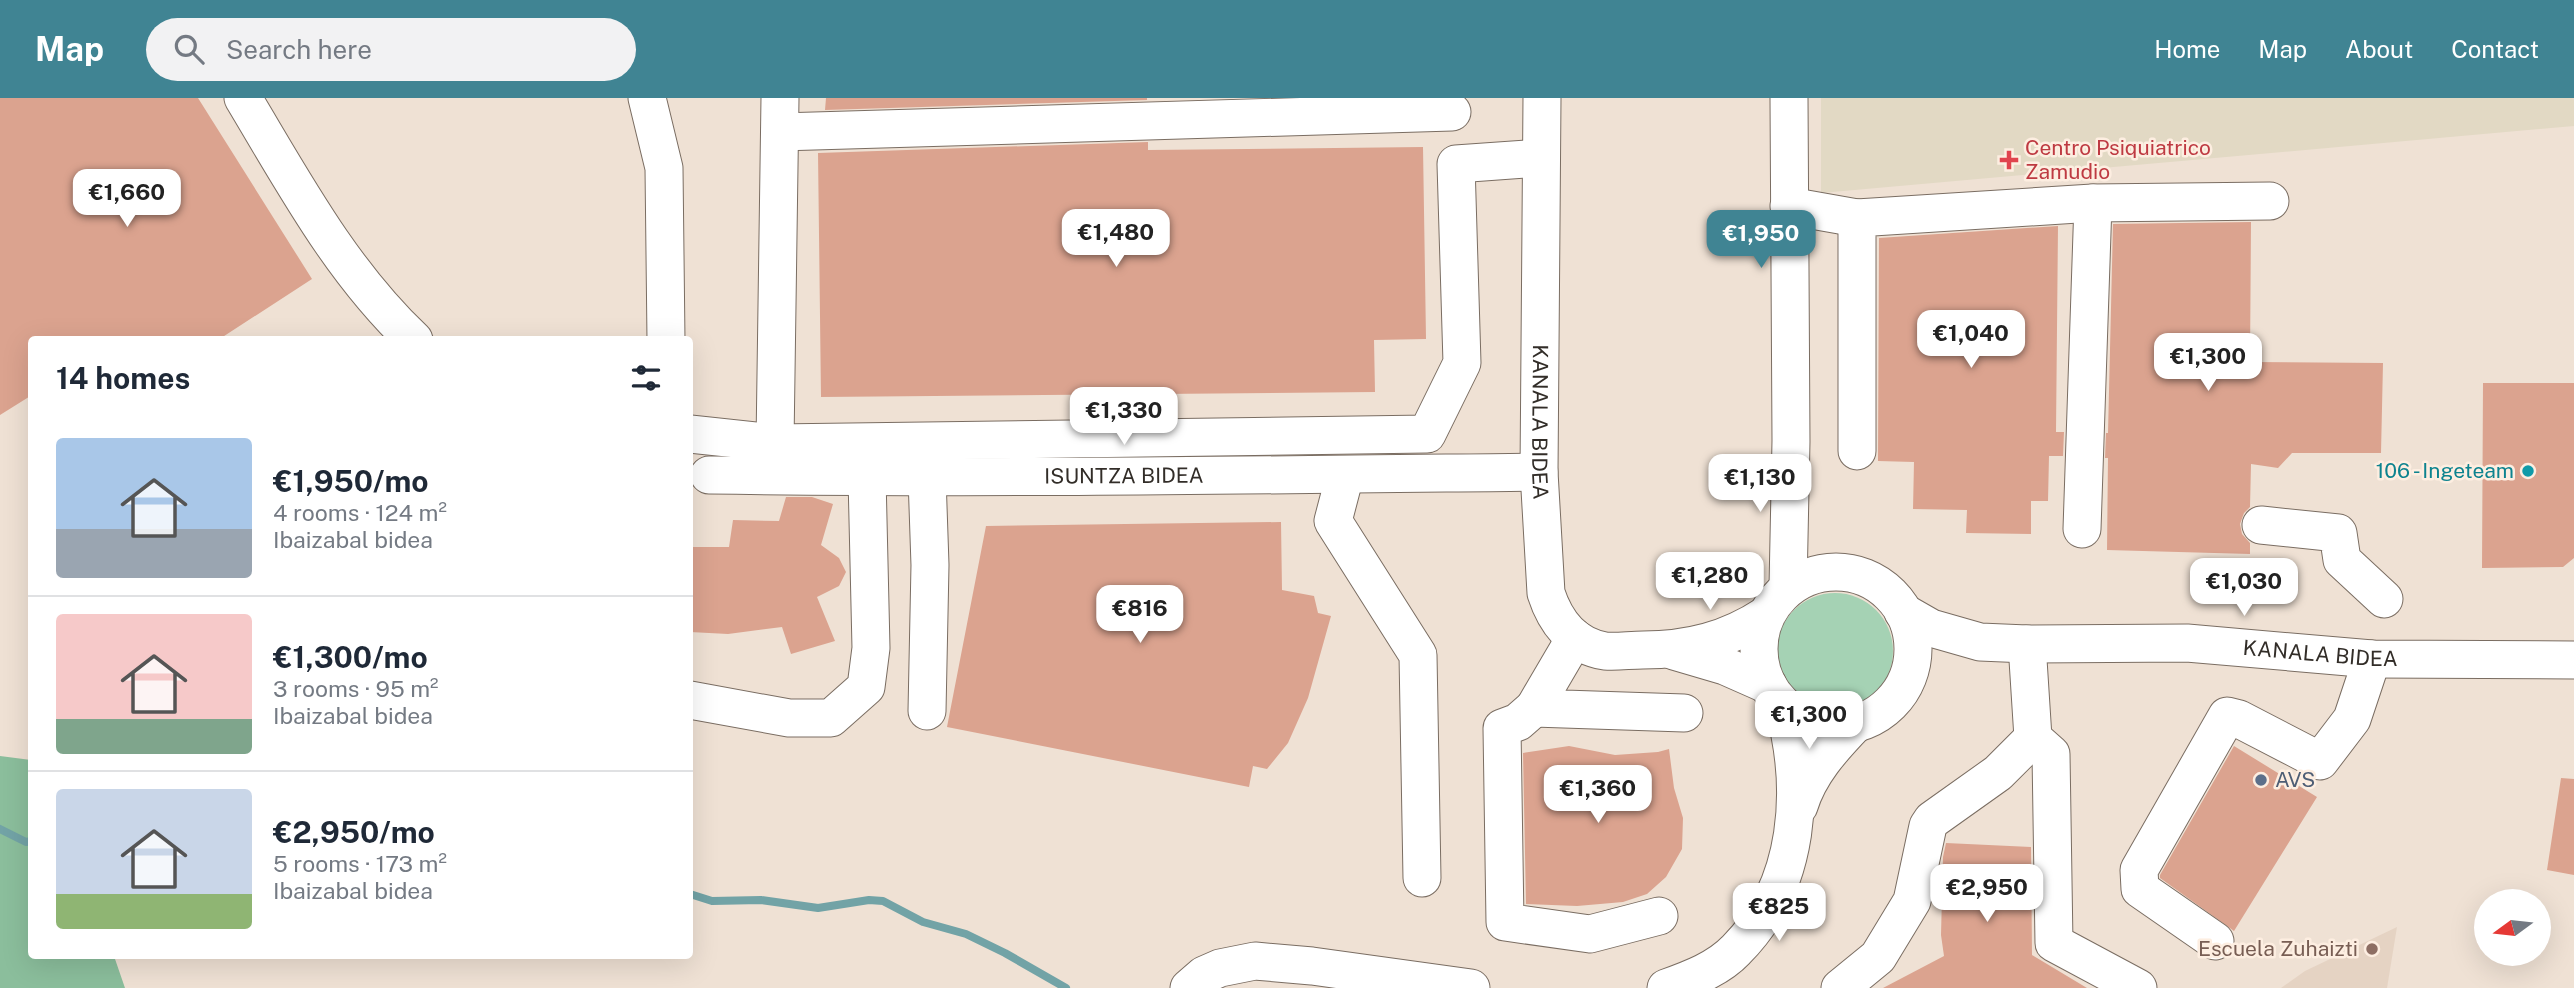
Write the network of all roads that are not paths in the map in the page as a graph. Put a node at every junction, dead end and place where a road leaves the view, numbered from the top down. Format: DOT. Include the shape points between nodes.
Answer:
graph roads {
  1 [pos="243,98"];
  2 [pos="647,98"];
  3 [pos="1542,98"];
  4 [pos="1789,98"];
  5 [pos="1453,105"];
  6 [pos="780,115"];
  7 [pos="1540,158"];
  8 [pos="1456,164"];
  9 [pos="2270,201"];
  10 [pos="2093,203"];
  11 [pos="1790,206"];
  12 [pos="1857,218"];
  13 [pos="410,336"];
  14 [pos="666,336"];
  15 [pos="693,434"];
  16 [pos="775,443"];
  17 [pos="1857,450"];
  18 [pos="1539,472"];
  19 [pos="709,475"];
  20 [pos="1345,475"];
  21 [pos="867,477"];
  22 [pos="927,477"];
  23 [pos="2261,525"];
  24 [pos="2082,529"];
  25 [pos="2384,599"];
  26 [pos="1777,601"];
  27 [pos="1903,612"];
  28 [pos="1575,638"];
  29 [pos="2027,644"];
  30 [pos="1669,650"];
  31 [pos="2372,659"];
  32 [pos="2574,660"];
  33 [pos="1775,695"];
  34 [pos="693,701"];
  35 [pos="1534,708"];
  36 [pos="927,711"];
  37 [pos="1684,713"];
  38 [pos="1855,724"];
  39 [pos="2033,738"];
  40 [pos="1794,822"];
  41 [pos="1422,878"];
  42 [pos="1659,916"];
  43 [pos="2215,941"];
  44 [pos="1189,988"];
  45 [pos="1471,988"];
  46 [pos="1667,988"];
  47 [pos="1840,988"];
  48 [pos="2138,988"];
  1 -- 13 [label="street" via="331,245 385,313"];
  2 -- 14 [label="street" via="664,168"];
  3 -- 7 [label="street, KANALA BIDEA"];
  4 -- 11 [label="street"];
  5 -- 6 [label="street"];
  5 -- 8 [label="street"];
  6 -- 16 [label="street"];
  7 -- 8 [label="street"];
  7 -- 18 [label="street, KANALA BIDEA"];
  8 -- 16 [label="street" via="1462,363 1427,434"];
  9 -- 10 [label="street"];
  10 -- 12 [label="street"];
  10 -- 24 [label="street"];
  11 -- 12 [label="street"];
  11 -- 26 [label="street" via="1791,441"];
  12 -- 17 [label="street"];
  15 -- 16 [label="street"];
  18 -- 20 [label="street, ISUNTZA BIDEA"];
  18 -- 28 [label="street, KANALA BIDEA" via="1546,593 1551,609"];
  19 -- 21 [label="street, ISUNTZA BIDEA"];
  20 -- 22 [label="street, ISUNTZA BIDEA"];
  20 -- 41 [label="street" via="1324,533 1418,655"];
  21 -- 22 [label="street, ISUNTZA BIDEA"];
  21 -- 34 [label="street" via="871,648 866,687 831,718 789,718"];
  22 -- 36 [label="street"];
  23 -- 25 [label="street" via="2338,533 2342,560"];
  26 -- 27 [label="street" via="1812,575 1838,572 1864,577 1887,591"];
  26 -- 30 [label="street, KANALA BIDEA" via="1726,637"];
  26 -- 33 [label="street" via="1759,638 1760,662"];
  27 -- 29 [label="street, KANALA BIDEA" via="1931,628 1968,640"];
  27 -- 38 [label="street" via="1911,634 1912,658 1906,680 1894,700"];
  28 -- 30 [label="street, KANALA BIDEA" via="1605,651"];
  28 -- 35 [label="street"];
  29 -- 31 [label="street, KANALA BIDEA" via="2187,643"];
  29 -- 39 [label="street"];
  30 -- 33 [label="street, KANALA BIDEA" via="1725,666"];
  31 -- 32 [label="street, KANALA BIDEA"];
  31 -- 43 [label="street" via="2352,719 2320,761 2227,716 2139,870 2140,889"];
  33 -- 38 [label="street" via="1804,719 1829,726"];
  33 -- 40 [label="street" via="1791,733"];
  35 -- 37 [label="street"];
  35 -- 42 [label="street" via="1502,728 1505,922 1590,934"];
  38 -- 40 [label="street" via="1811,778"];
  39 -- 47 [label="street" via="1998,773 1932,820 1912,901 1878,957"];
  39 -- 48 [label="street" via="2051,754 2054,943"];
  40 -- 46 [label="street" via="1791,854 1765,916 1735,951 1697,977"];
  44 -- 45 [label="street" via="1220,968 1255,961"];
}
